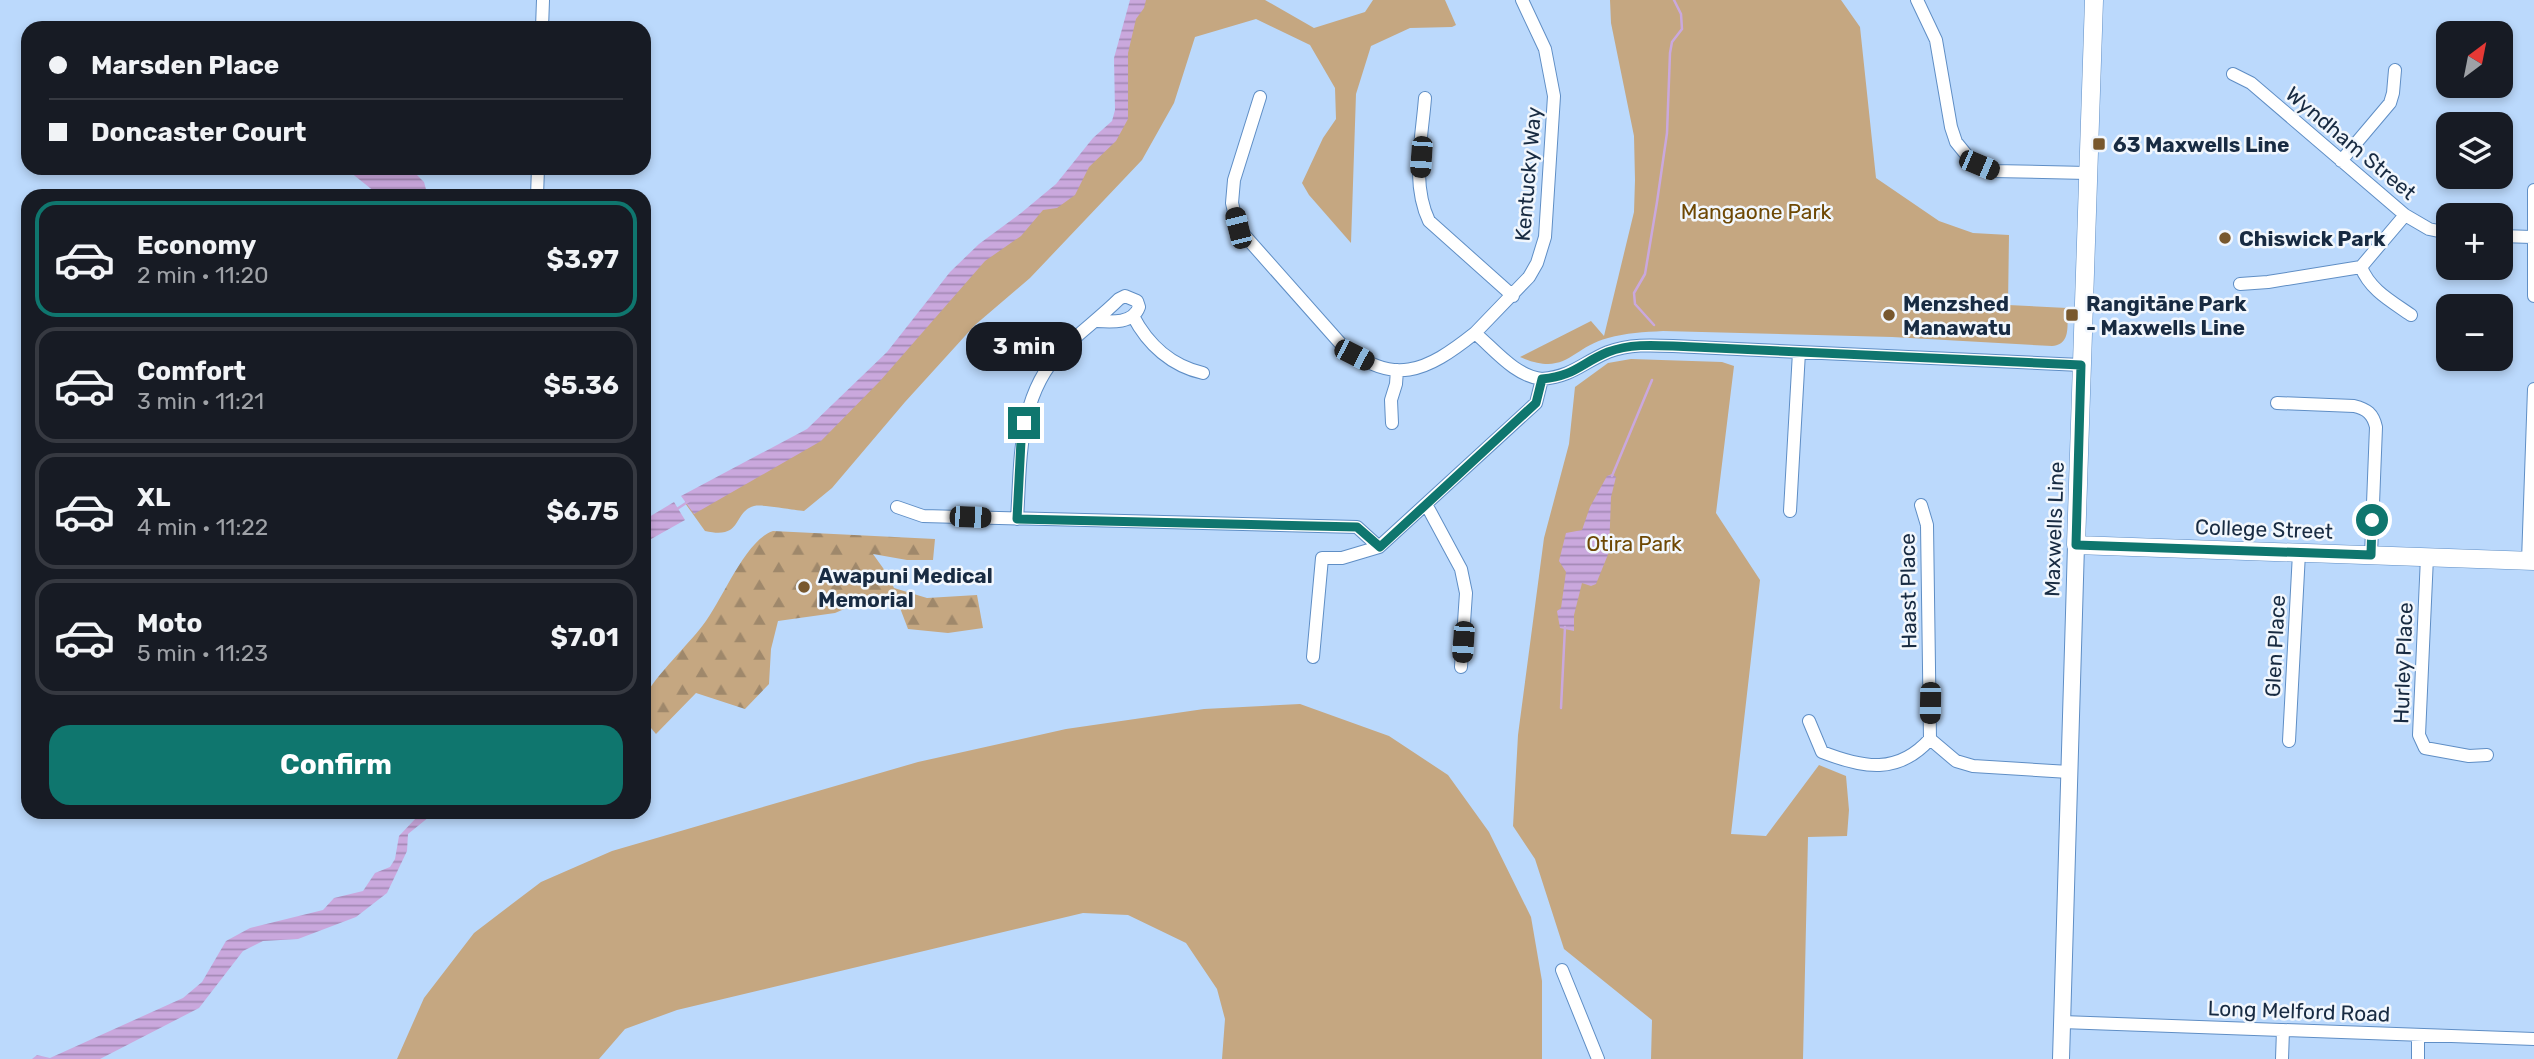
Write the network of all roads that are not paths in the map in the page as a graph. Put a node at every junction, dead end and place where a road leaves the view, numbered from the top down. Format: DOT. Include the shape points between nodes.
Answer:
graph roads {
  1 [pos="543,0"];
  2 [pos="1522,0"];
  3 [pos="1917,0"];
  4 [pos="2094,0"];
  5 [pos="542,21"];
  6 [pos="2395,70"];
  7 [pos="2233,74"];
  8 [pos="1260,97"];
  9 [pos="1425,98"];
  10 [pos="2341,161"];
  11 [pos="2087,173"];
  12 [pos="2534,190"];
  13 [pos="2405,215"];
  14 [pos="2436,230"];
  15 [pos="2513,236"];
  16 [pos="2532,237"];
  17 [pos="2361,267"];
  18 [pos="2240,284"];
  19 [pos="1513,296"];
  20 [pos="2534,296"];
  21 [pos="2411,315"];
  22 [pos="1133,316"];
  23 [pos="1096,321"];
  24 [pos="1475,333"];
  25 [pos="1799,352"];
  26 [pos="2081,365"];
  27 [pos="1397,370"];
  28 [pos="1203,373"];
  29 [pos="1542,379"];
  30 [pos="2534,389"];
  31 [pos="2277,403"];
  32 [pos="1392,423"];
  33 [pos="1921,505"];
  34 [pos="1426,506"];
  35 [pos="897,507"];
  36 [pos="1790,512"];
  37 [pos="1017,519"];
  38 [pos="2076,545"];
  39 [pos="1380,547"];
  40 [pos="2299,553"];
  41 [pos="2371,555"];
  42 [pos="2427,557"];
  43 [pos="2531,561"];
  44 [pos="1313,657"];
  45 [pos="1461,667"];
  46 [pos="1809,721"];
  47 [pos="1930,739"];
  48 [pos="2289,741"];
  49 [pos="2487,755"];
  50 [pos="2069,772"];
  51 [pos="1562,970"];
  52 [pos="2062,1022"];
  53 [pos="2283,1030"];
  54 [pos="2418,1035"];
  55 [pos="2534,1039"];
  56 [pos="1598,1059"];
  57 [pos="2061,1059"];
  58 [pos="2282,1059"];
  59 [pos="2418,1059"];
  1 -- 5 [label="street"];
  2 -- 19 [label="street, Kentucky Way" via="1545,49 1554,96 1545,237 1537,263"];
  3 -- 11 [label="street" via="1936,40 1951,127 1969,158 1993,170"];
  4 -- 11 [label="main road, Maxwells Line"];
  6 -- 10 [label="street" via="2390,103"];
  7 -- 10 [label="street, Wyndham Street" via="2251,83"];
  8 -- 27 [label="street" via="1234,180 1232,203 1238,228 1340,343 1371,364"];
  9 -- 19 [label="street" via="1419,185 1429,221"];
  10 -- 13 [label="street, Wyndham Street"];
  11 -- 26 [label="main road, Maxwells Line"];
  12 -- 16 [label="street"];
  13 -- 14 [label="street, Wyndham Street"];
  13 -- 17 [label="street"];
  15 -- 16 [label="street"];
  16 -- 20 [label="street"];
  17 -- 18 [label="street"];
  17 -- 21 [label="street" via="2366,280"];
  19 -- 24 [label="street, Kentucky Way"];
  22 -- 23 [label="street"];
  22 -- 23 [label="street" via="1137,301 1125,296"];
  22 -- 28 [label="street" via="1159,351 1183,368"];
  23 -- 37 [label="street" via="1062,351 1030,402 1021,441"];
  24 -- 27 [label="street, Kentucky Way" via="1426,366"];
  24 -- 29 [label="street" via="1513,367"];
  25 -- 26 [label="street"];
  25 -- 29 [label="street" via="1632,346 1607,353 1563,376"];
  25 -- 36 [label="street"];
  26 -- 38 [label="main road, Maxwells Line"];
  27 -- 32 [label="street"];
  29 -- 34 [label="street" via="1536,403"];
  30 -- 43 [label="street"];
  31 -- 41 [label="street" via="2354,406 2375,419"];
  33 -- 47 [label="street, Haast Place" via="1927,525"];
  34 -- 39 [label="street"];
  34 -- 45 [label="street" via="1461,569 1466,593"];
  35 -- 37 [label="street" via="923,516"];
  37 -- 39 [label="street" via="1357,527"];
  38 -- 40 [label="main road, College Street"];
  38 -- 50 [label="street, Maxwells Line"];
  39 -- 44 [label="street" via="1342,558 1322,558"];
  40 -- 41 [label="main road, College Street"];
  40 -- 48 [label="street, Glen Place"];
  41 -- 42 [label="main road, College Street"];
  42 -- 43 [label="main road, College Street"];
  42 -- 49 [label="street, Hurley Place" via="2419,735 2425,748"];
  46 -- 47 [label="street" via="1822,752 1851,763 1898,763 1917,754"];
  47 -- 50 [label="street" via="1956,761 1973,766"];
  50 -- 52 [label="street, Maxwells Line"];
  51 -- 56 [label="street"];
  52 -- 53 [label="street, Long Melford Road"];
  52 -- 57 [label="street, Maxwells Line"];
  53 -- 54 [label="street, Long Melford Road"];
  53 -- 58 [label="street"];
  54 -- 55 [label="street, Long Melford Road"];
  54 -- 59 [label="street"];
}
